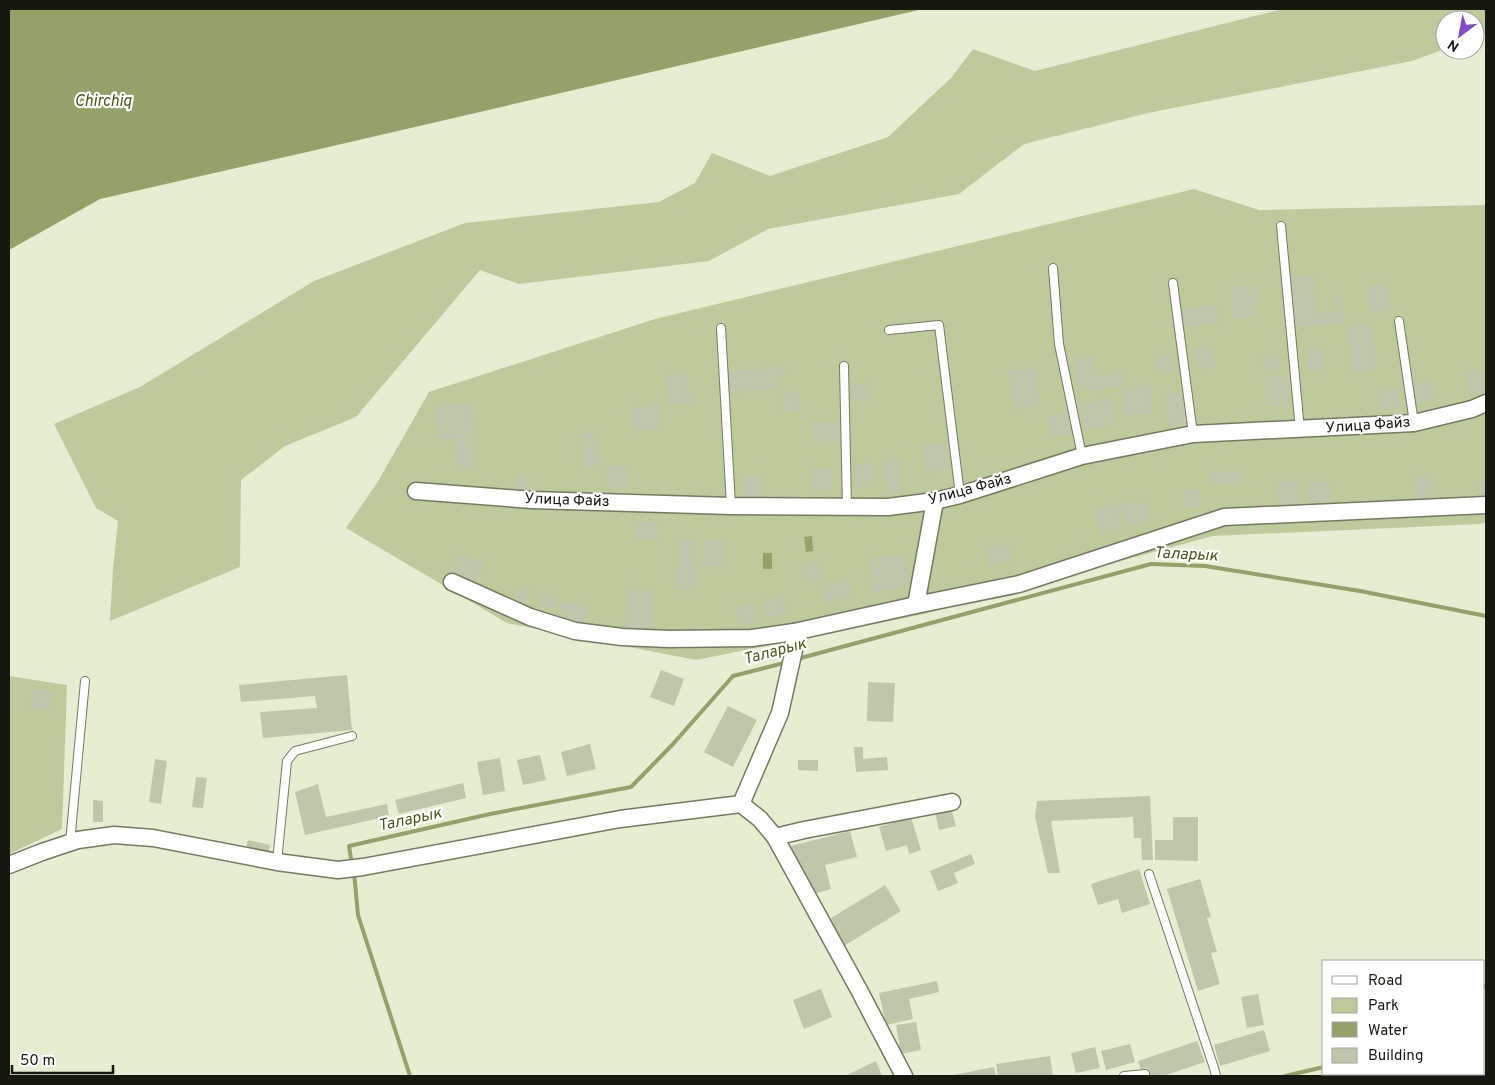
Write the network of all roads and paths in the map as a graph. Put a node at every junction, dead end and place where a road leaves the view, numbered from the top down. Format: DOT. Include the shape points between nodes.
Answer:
graph roads {
  1 [pos="1281,226"];
  2 [pos="1053,268"];
  3 [pos="1173,284"];
  4 [pos="1399,321"];
  5 [pos="721,328"];
  6 [pos="889,330"];
  7 [pos="844,366"];
  8 [pos="1486,403"];
  9 [pos="1414,424"];
  10 [pos="1300,430"];
  11 [pos="1193,434"];
  12 [pos="1082,456"];
  13 [pos="416,491"];
  14 [pos="960,495"];
  15 [pos="935,501"];
  16 [pos="1486,505"];
  17 [pos="730,506"];
  18 [pos="847,507"];
  19 [pos="452,582"];
  20 [pos="916,605"];
  21 [pos="794,632"];
  22 [pos="85,681"];
  23 [pos="352,736"];
  24 [pos="952,802"];
  25 [pos="740,804"];
  26 [pos="775,837"];
  27 [pos="70,843"];
  28 [pos="277,862"];
  29 [pos="9,865"];
  30 [pos="1149,874"];
  31 [pos="904,1076"];
  32 [pos="1124,1076"];
  33 [pos="1146,1076"];
  34 [pos="1216,1076"];
  1 -- 10 [label="lane"];
  2 -- 12 [label="lane" via="1059,344"];
  3 -- 11 [label="lane"];
  4 -- 9 [label="lane"];
  5 -- 17 [label="lane"];
  6 -- 14 [label="lane" via="939,325"];
  7 -- 18 [label="lane"];
  8 -- 9 [label="street, Улица Файз"];
  9 -- 10 [label="street, Улица Файз"];
  10 -- 11 [label="street, Улица Файз"];
  11 -- 12 [label="street, Улица Файз"];
  12 -- 14 [label="street, Улица Файз"];
  13 -- 17 [label="street, Улица Файз" via="532,500"];
  14 -- 15 [label="street, Улица Файз"];
  15 -- 18 [label="street, Улица Файз" via="888,507"];
  15 -- 20 [label="street"];
  16 -- 20 [label="street" via="1224,517 1019,584"];
  17 -- 18 [label="street, Улица Файз"];
  19 -- 21 [label="street" via="530,617 575,631 669,639 752,638"];
  20 -- 21 [label="street"];
  21 -- 25 [label="street" via="780,713"];
  22 -- 27 [label="lane"];
  23 -- 28 [label="lane" via="295,751 287,761"];
  24 -- 26 [label="street"];
  25 -- 26 [label="street" via="760,819"];
  25 -- 28 [label="street" via="620,819 363,868 338,870"];
  26 -- 31 [label="street"];
  27 -- 28 [label="street" via="101,836 140,836"];
  27 -- 29 [label="street"];
  30 -- 34 [label="lane"];
  32 -- 33 [label="lane"];
}
